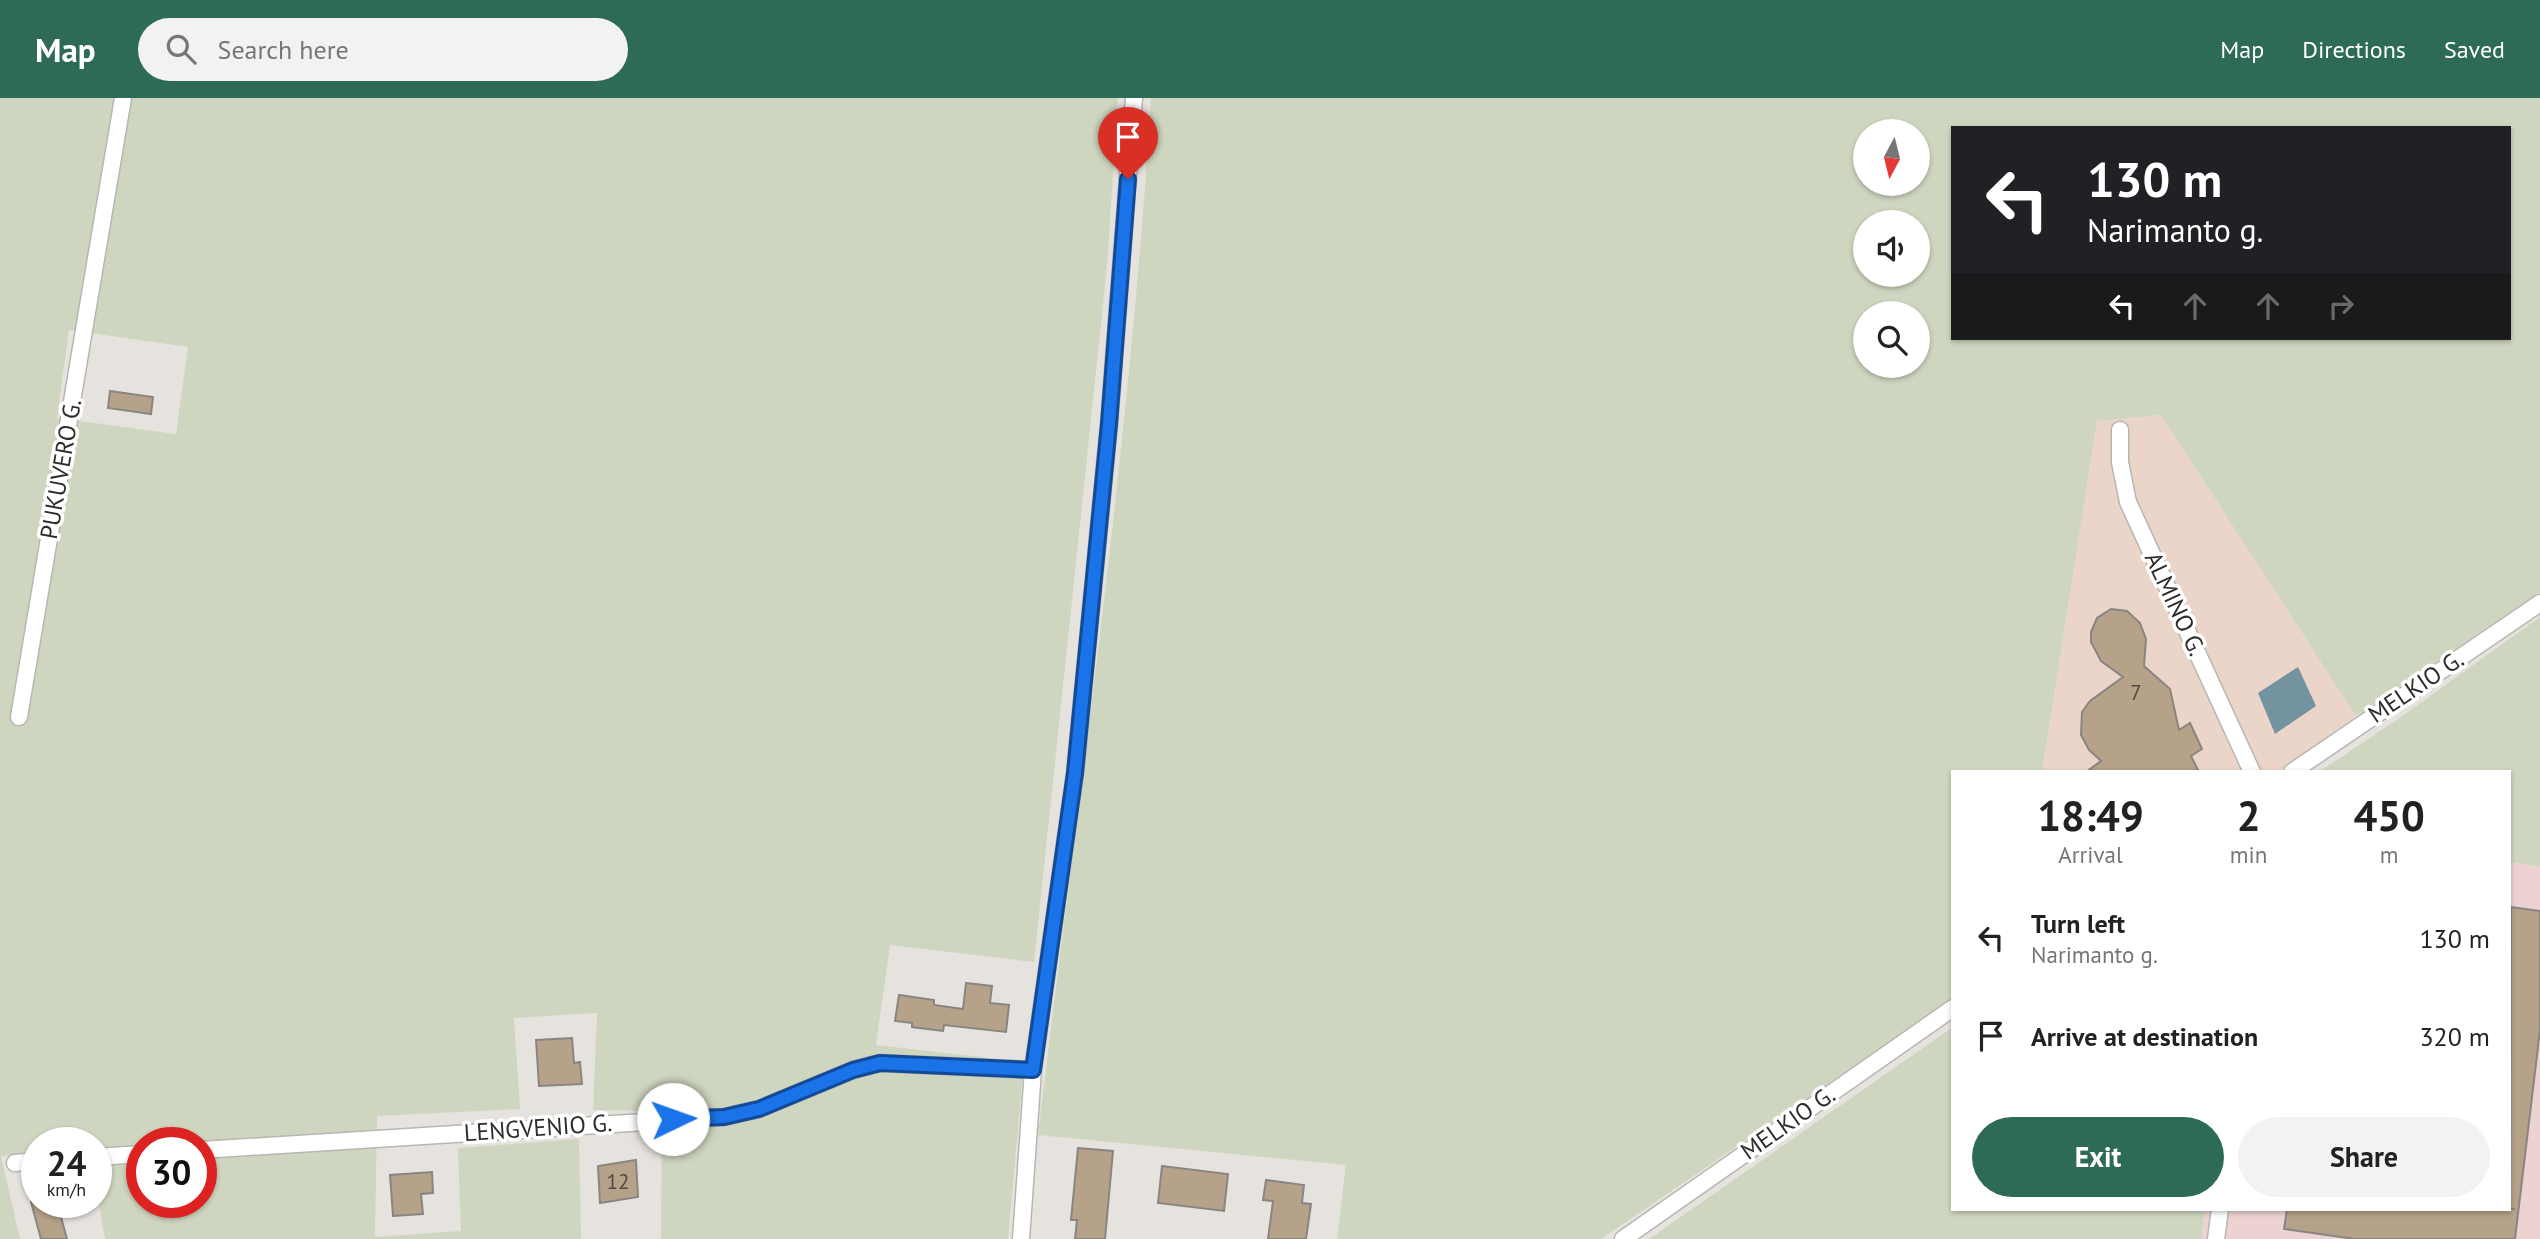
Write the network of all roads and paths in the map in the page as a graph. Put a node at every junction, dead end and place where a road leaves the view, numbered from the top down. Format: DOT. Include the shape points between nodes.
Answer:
graph roads {
  1 [pos="123,98"];
  2 [pos="1134,98"];
  3 [pos="2120,430"];
  4 [pos="2540,603"];
  5 [pos="19,717"];
  6 [pos="2251,770"];
  7 [pos="2295,770"];
  8 [pos="1951,1009"];
  9 [pos="1033,1070"];
  10 [pos="217,1149"];
  11 [pos="21,1162"];
  12 [pos="15,1163"];
  13 [pos="2220,1211"];
  14 [pos="1021,1239"];
  15 [pos="1623,1239"];
  16 [pos="2216,1239"];
  1 -- 5 [label="street, PUKUVERO G."];
  2 -- 9 [label="street" via="1075,773"];
  3 -- 6 [label="street, ALMINO G." via="2120,462 2128,502"];
  4 -- 7 [label="street, MELKIO G."];
  8 -- 15 [label="street, MELKIO G."];
  9 -- 10 [label="street, LENGVENIO G." via="880,1063 759,1109 724,1117"];
  9 -- 14 [label="street"];
  11 -- 12 [label="street"];
  13 -- 16 [label="street"];
}
